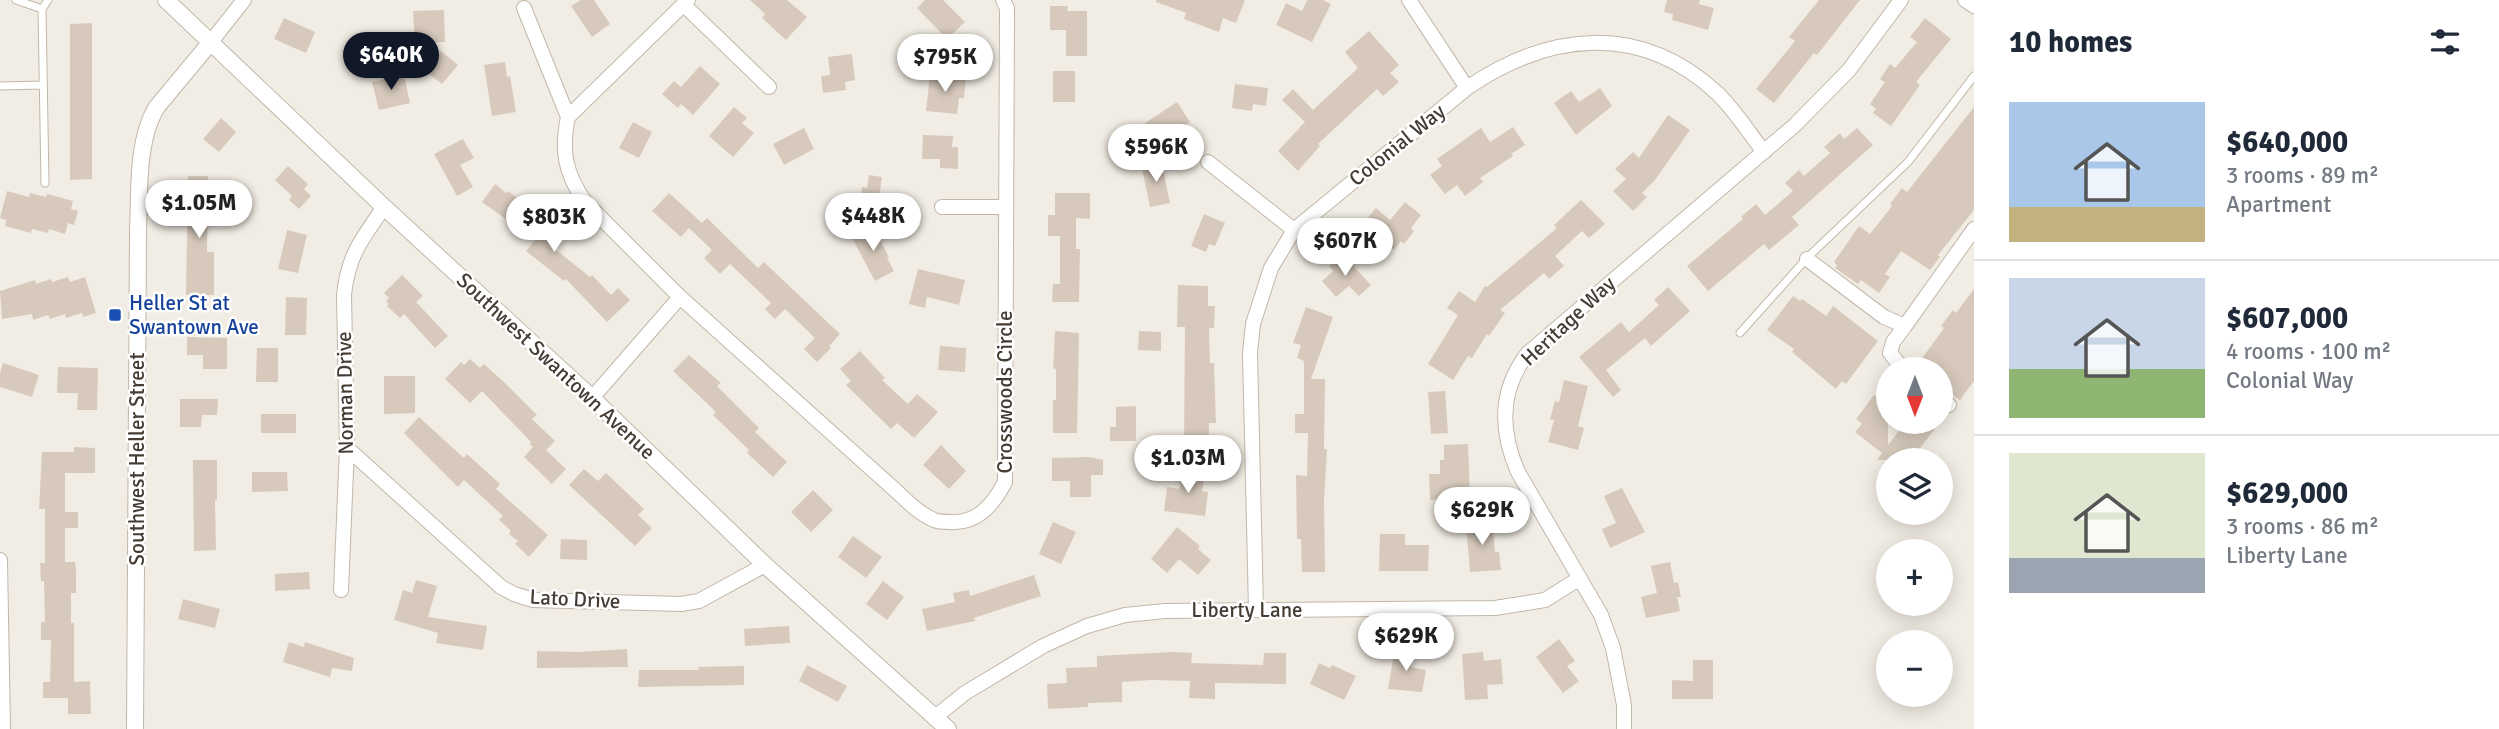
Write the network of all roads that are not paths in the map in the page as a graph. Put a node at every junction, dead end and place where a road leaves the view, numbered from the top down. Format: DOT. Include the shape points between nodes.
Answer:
graph roads {
  1 [pos="16,0"];
  2 [pos="48,0"];
  3 [pos="166,0"];
  4 [pos="244,0"];
  5 [pos="1003,0"];
  6 [pos="1409,0"];
  7 [pos="1900,0"];
  8 [pos="1965,0"];
  9 [pos="686,2"];
  10 [pos="1974,6"];
  11 [pos="524,8"];
  12 [pos="42,9"];
  13 [pos="210,43"];
  14 [pos="1974,76"];
  15 [pos="42,85"];
  16 [pos="0,86"];
  17 [pos="769,87"];
  18 [pos="1467,88"];
  19 [pos="568,117"];
  20 [pos="1764,152"];
  21 [pos="1208,162"];
  22 [pos="45,183"];
  23 [pos="384,207"];
  24 [pos="942,207"];
  25 [pos="1006,207"];
  26 [pos="1974,229"];
  27 [pos="1294,230"];
  28 [pos="1807,259"];
  29 [pos="680,297"];
  30 [pos="1905,326"];
  31 [pos="1740,334"];
  32 [pos="1893,357"];
  33 [pos="592,398"];
  34 [pos="347,448"];
  35 [pos="0,560"];
  36 [pos="765,565"];
  37 [pos="1580,578"];
  38 [pos="341,590"];
  39 [pos="1256,610"];
  40 [pos="934,718"];
  41 [pos="3,729"];
  42 [pos="135,729"];
  43 [pos="948,729"];
  44 [pos="1624,729"];
  1 -- 12 [label="lane"];
  2 -- 12 [label="lane"];
  3 -- 13 [label="street, Southwest Swantown Avenue"];
  4 -- 13 [label="street"];
  5 -- 25 [label="street, Crosswoods Circle" via="1007,8"];
  6 -- 18 [label="street"];
  7 -- 20 [label="street, Heritage Way" via="1849,70"];
  8 -- 10 [label="street"];
  9 -- 17 [label="street"];
  9 -- 19 [label="street"];
  11 -- 19 [label="street"];
  12 -- 15 [label="lane"];
  13 -- 23 [label="street, Southwest Swantown Avenue"];
  13 -- 42 [label="street, Southwest Heller Street" via="156,108 143,151 138,231"];
  14 -- 28 [label="lane" via="1908,162"];
  15 -- 16 [label="lane"];
  15 -- 22 [label="lane"];
  18 -- 20 [label="street, Colonial Way" via="1493,69 1543,49 1591,42 1633,45 1670,59 1717,93"];
  18 -- 27 [label="street, Colonial Way"];
  19 -- 29 [label="street, Crosswoods Circle" via="563,141 573,185"];
  20 -- 37 [label="street, Heritage Way" via="1518,365 1506,394 1508,450"];
  21 -- 27 [label="street"];
  23 -- 33 [label="street, Southwest Swantown Avenue"];
  23 -- 34 [label="street, Norman Drive" via="353,252 346,275"];
  24 -- 25 [label="street"];
  25 -- 29 [label="street, Crosswoods Circle" via="1004,482 986,510 964,523 936,522 921,513"];
  26 -- 30 [label="street"];
  27 -- 39 [label="street, Colonial Way" via="1272,268 1253,324 1250,353"];
  28 -- 30 [label="street" via="1884,317"];
  28 -- 31 [label="lane"];
  29 -- 33 [label="street"];
  30 -- 32 [label="street" via="1893,342"];
  33 -- 36 [label="street, Southwest Swantown Avenue"];
  34 -- 36 [label="street, Lato Drive" via="500,587 533,600 681,604 699,601"];
  34 -- 38 [label="street, Norman Drive"];
  35 -- 41 [label="street"];
  36 -- 40 [label="street, Southwest Swantown Avenue"];
  37 -- 39 [label="street, Liberty Lane" via="1545,600 1495,608"];
  37 -- 44 [label="street, Heritage Way" via="1614,648"];
  39 -- 40 [label="street, Liberty Lane" via="1165,611 1125,615 1087,626 1043,646 965,693"];
  40 -- 43 [label="street, Southwest Swantown Avenue"];
}
